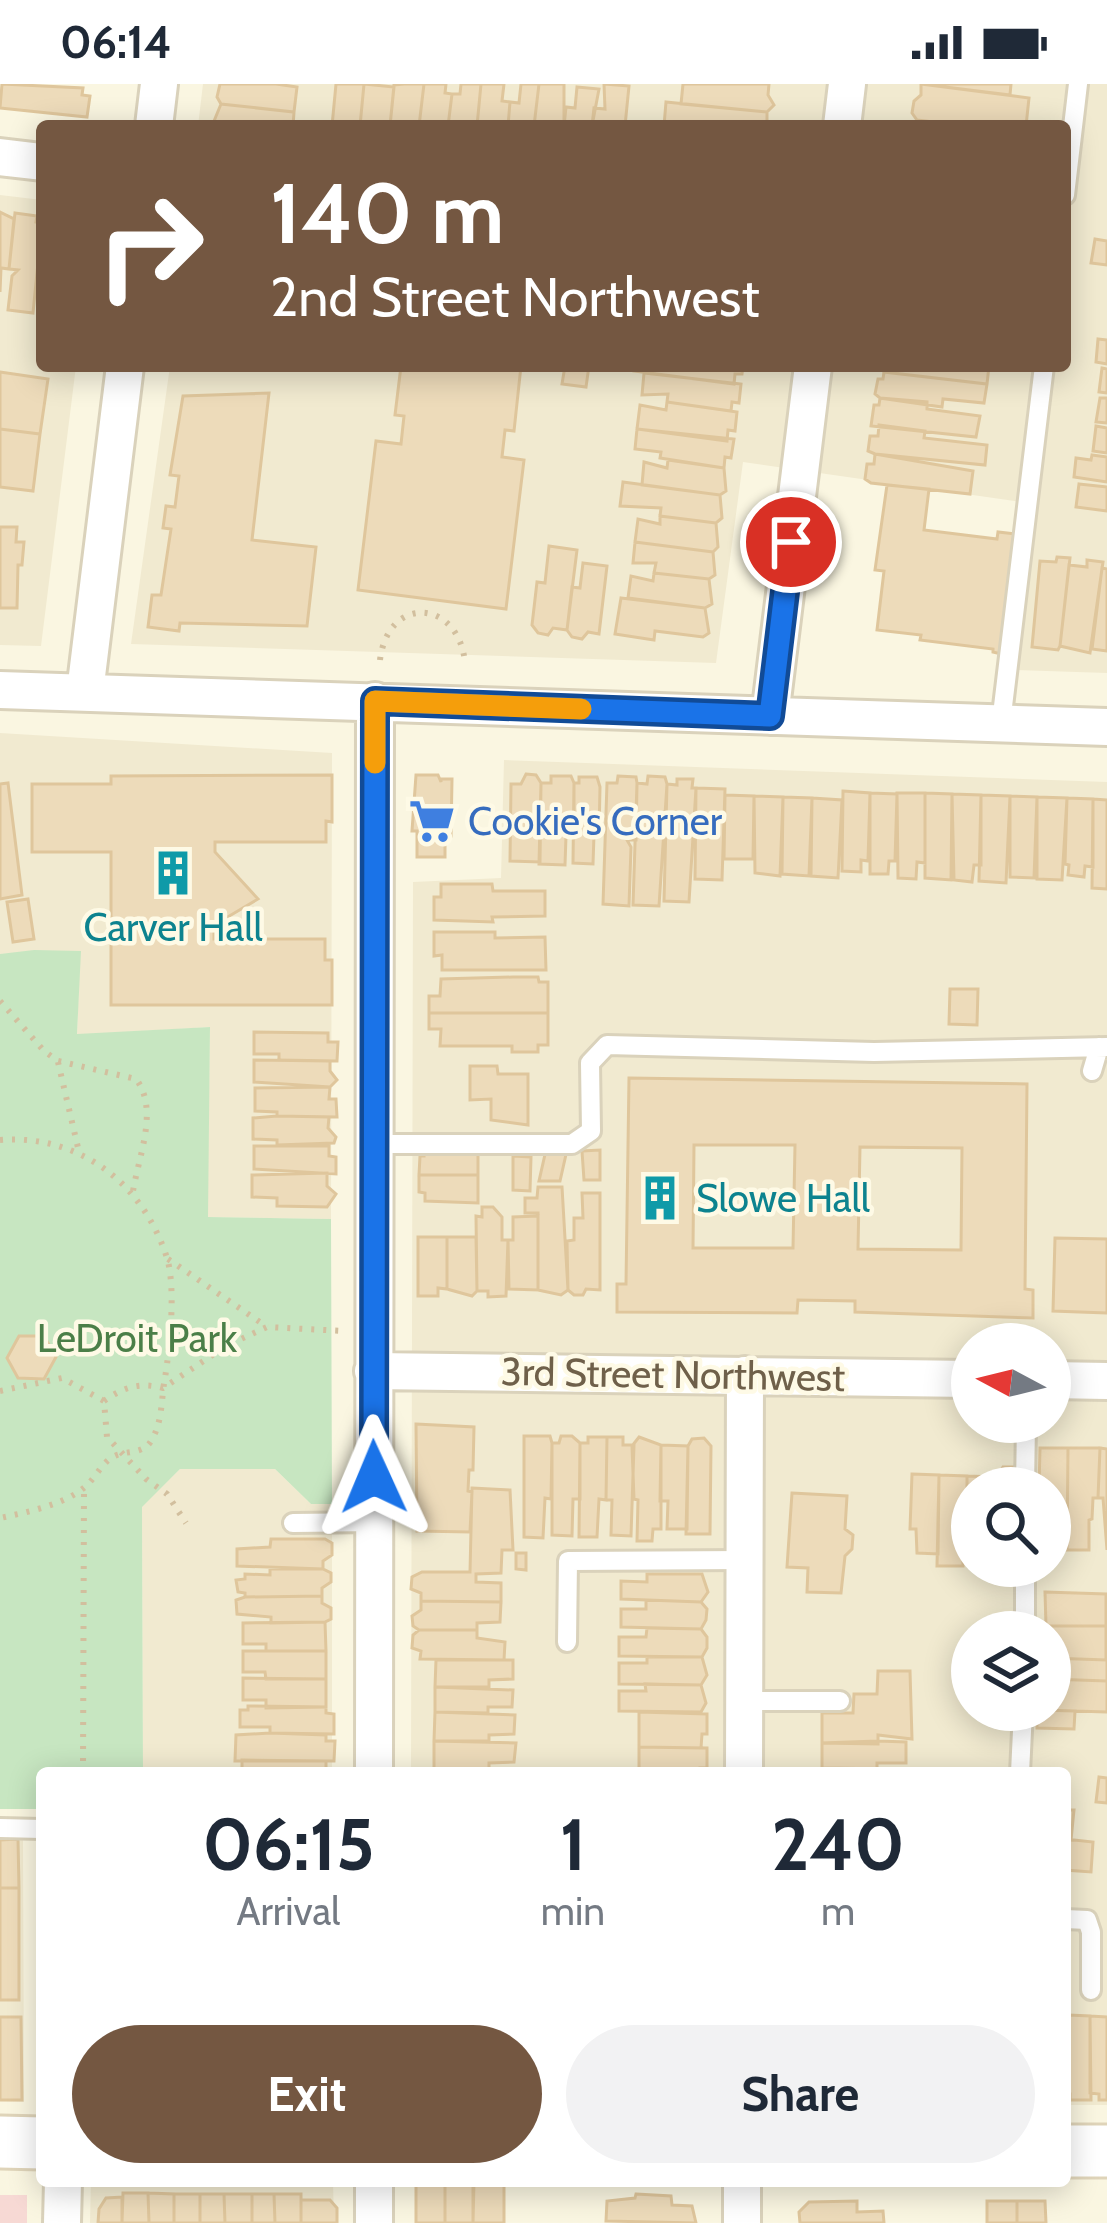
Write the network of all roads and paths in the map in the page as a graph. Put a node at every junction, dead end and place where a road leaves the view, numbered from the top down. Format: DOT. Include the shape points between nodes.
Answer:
graph roads {
  1 [pos="159,84"];
  2 [pos="847,84"];
  3 [pos="1078,84"];
  4 [pos="155,120"];
  5 [pos="843,120"];
  6 [pos="1071,144"];
  7 [pos="0,157"];
  8 [pos="36,161"];
  9 [pos="123,372"];
  10 [pos="812,372"];
  11 [pos="1043,372"];
  12 [pos="380,660"];
  13 [pos="465,663"];
  14 [pos="0,690"];
  15 [pos="85,692"];
  16 [pos="375,701"];
  17 [pos="770,716"];
  18 [pos="1000,724"];
  19 [pos="1107,727"];
  20 [pos="0,1001"];
  21 [pos="1103,1047"];
  22 [pos="58,1061"];
  23 [pos="1092,1071"];
  24 [pos="0,1140"];
  25 [pos="374,1144"];
  26 [pos="80,1152"];
  27 [pos="133,1191"];
  28 [pos="168,1259"];
  29 [pos="268,1327"];
  30 [pos="338,1331"];
  31 [pos="374,1371"];
  32 [pos="745,1376"];
  33 [pos="951,1379"];
  34 [pos="1071,1380"];
  35 [pos="1107,1381"];
  36 [pos="163,1388"];
  37 [pos="0,1391"];
  38 [pos="104,1401"];
  39 [pos="125,1452"];
  40 [pos="85,1489"];
  41 [pos="0,1518"];
  42 [pos="375,1522"];
  43 [pos="186,1523"];
  44 [pos="293,1523"];
  45 [pos="745,1560"];
  46 [pos="567,1642"];
  47 [pos="744,1701"];
  48 [pos="840,1702"];
  49 [pos="1022,1731"];
  50 [pos="83,1767"];
  51 [pos="374,1767"];
  52 [pos="744,1767"];
  53 [pos="1020,1767"];
  54 [pos="0,1828"];
  55 [pos="36,1829"];
  56 [pos="1071,1919"];
  57 [pos="1091,1990"];
  58 [pos="0,2143"];
  59 [pos="36,2143"];
  60 [pos="1071,2151"];
  61 [pos="1107,2151"];
  62 [pos="63,2187"];
  63 [pos="374,2187"];
  64 [pos="742,2187"];
  65 [pos="62,2223"];
  66 [pos="374,2223"];
  67 [pos="742,2223"];
  1 -- 4 [label="street"];
  2 -- 5 [label="street"];
  3 -- 6 [label="lane"];
  7 -- 8 [label="street"];
  9 -- 15 [label="street"];
  10 -- 17 [label="street"];
  11 -- 18 [label="lane"];
  12 -- 13 [label="path" via="392,624 424,615 454,626"];
  14 -- 15 [label="street"];
  15 -- 16 [label="street"];
  16 -- 17 [label="street"];
  16 -- 25 [label="street"];
  17 -- 18 [label="street"];
  18 -- 19 [label="street"];
  20 -- 22 [label="path"];
  21 -- 23 [label="lane"];
  21 -- 25 [label="lane" via="607,1045 590,1063 591,1131 572,1144"];
  22 -- 26 [label="path"];
  22 -- 27 [label="path" via="136,1078 144,1089 150,1109"];
  24 -- 26 [label="path" via="38,1139"];
  25 -- 31 [label="street"];
  26 -- 27 [label="path"];
  27 -- 28 [label="path"];
  28 -- 29 [label="path"];
  28 -- 36 [label="path"];
  29 -- 30 [label="path"];
  29 -- 36 [label="path"];
  31 -- 32 [label="street, 3rd Street Northwest"];
  31 -- 42 [label="street"];
  32 -- 33 [label="street, 3rd Street Northwest"];
  32 -- 45 [label="street"];
  34 -- 35 [label="street"];
  36 -- 38 [label="path" via="123,1388"];
  36 -- 39 [label="path" via="152,1440"];
  37 -- 38 [label="path" via="62,1378"];
  38 -- 39 [label="path" via="107,1437"];
  39 -- 40 [label="path"];
  39 -- 43 [label="path"];
  40 -- 41 [label="path"];
  40 -- 50 [label="path"];
  42 -- 44 [label="lane"];
  42 -- 51 [label="street"];
  45 -- 46 [label="lane" via="568,1562"];
  45 -- 47 [label="street"];
  47 -- 48 [label="lane"];
  47 -- 52 [label="street"];
  49 -- 53 [label="lane"];
  54 -- 55 [label="lane"];
  56 -- 57 [label="lane" via="1087,1920 1091,1932"];
  58 -- 59 [label="street"];
  60 -- 61 [label="street"];
  62 -- 65 [label="street"];
  63 -- 66 [label="street"];
  64 -- 67 [label="street"];
}
